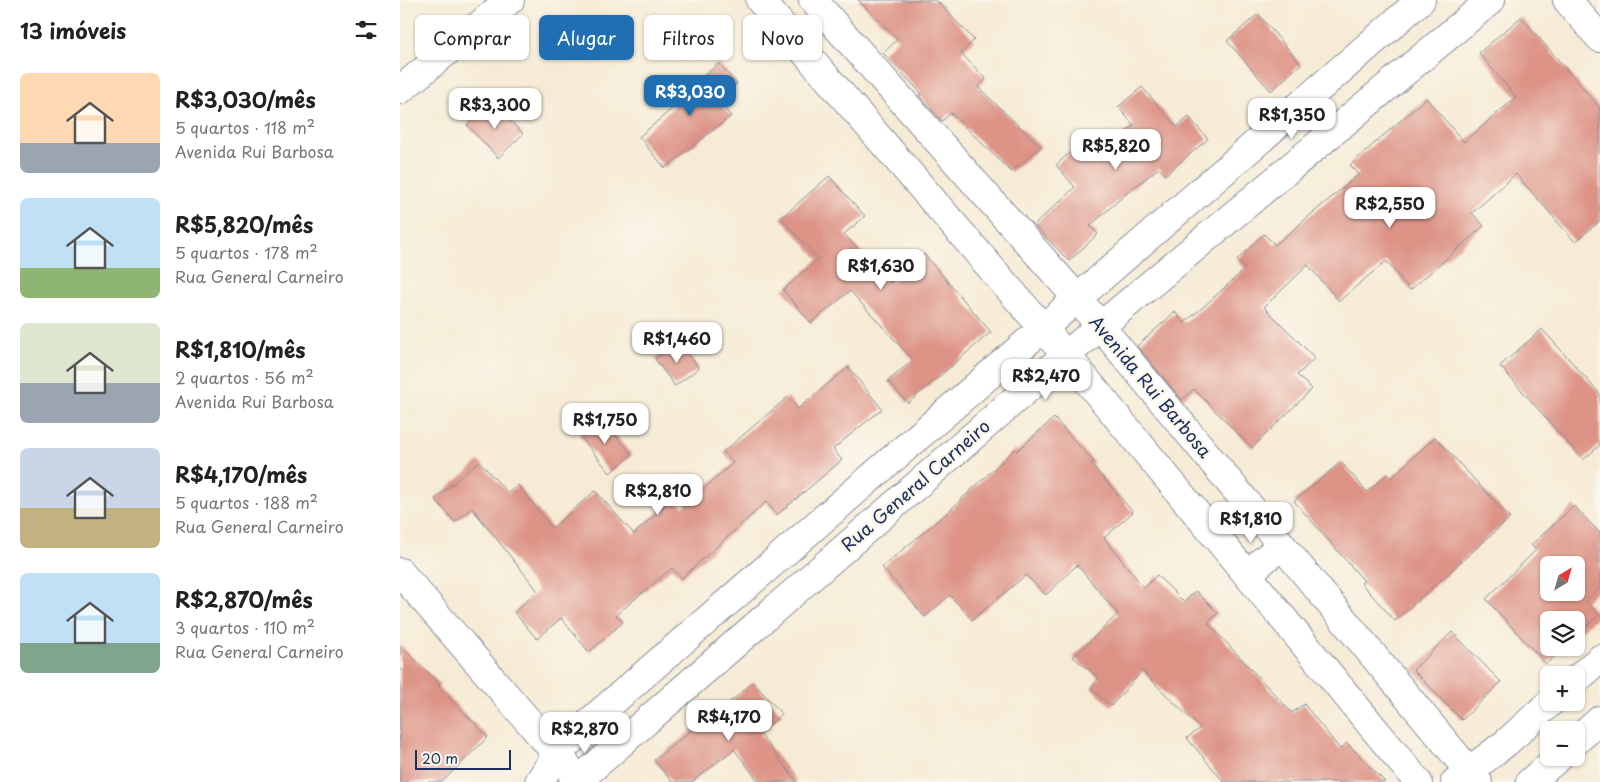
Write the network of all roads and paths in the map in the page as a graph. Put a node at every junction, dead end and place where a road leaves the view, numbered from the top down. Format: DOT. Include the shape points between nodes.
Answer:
graph roads {
  1 [pos="510,0"];
  2 [pos="760,0"];
  3 [pos="813,0"];
  4 [pos="1421,0"];
  5 [pos="1491,0"];
  6 [pos="1566,0"];
  7 [pos="1600,38"];
  8 [pos="878,74"];
  9 [pos="400,90"];
  10 [pos="847,101"];
  11 [pos="1293,110"];
  12 [pos="1322,142"];
  13 [pos="1077,298"];
  14 [pos="1043,327"];
  15 [pos="1101,328"];
  16 [pos="1066,355"];
  17 [pos="1282,546"];
  18 [pos="400,572"];
  19 [pos="1247,574"];
  20 [pos="1600,659"];
  21 [pos="1585,672"];
  22 [pos="1541,711"];
  23 [pos="1600,720"];
  24 [pos="1585,733"];
  25 [pos="556,754"];
  26 [pos="1549,766"];
  27 [pos="1467,778"];
  28 [pos="579,781"];
  29 [pos="540,782"];
  30 [pos="1418,782"];
  31 [pos="1530,782"];
  1 -- 9 [label="street"];
  2 -- 10 [label="street"];
  3 -- 8 [label="street, Avenida Rui Barbosa"];
  4 -- 11 [label="street, Rua General Carneiro"];
  5 -- 12 [label="street, Rua General Carneiro"];
  6 -- 7 [label="street"];
  8 -- 10 [label="street"];
  8 -- 13 [label="street, Avenida Rui Barbosa"];
  10 -- 14 [label="street"];
  11 -- 12 [label="street"];
  11 -- 13 [label="street, Rua General Carneiro"];
  12 -- 15 [label="street, Rua General Carneiro"];
  13 -- 14 [label="street, Rua General Carneiro"];
  13 -- 15 [label="street, Avenida Rui Barbosa"];
  14 -- 16 [label="street"];
  14 -- 25 [label="street, Rua General Carneiro"];
  15 -- 16 [label="street, Rua General Carneiro"];
  15 -- 17 [label="street, Avenida Rui Barbosa"];
  16 -- 19 [label="street"];
  16 -- 28 [label="street, Rua General Carneiro"];
  17 -- 19 [label="street"];
  17 -- 27 [label="street, Avenida Rui Barbosa"];
  18 -- 25 [label="street"];
  19 -- 30 [label="street"];
  20 -- 21 [label="street"];
  22 -- 27 [label="street"];
  23 -- 24 [label="street"];
  25 -- 28 [label="street"];
  25 -- 29 [label="street, Rua General Carneiro"];
  26 -- 31 [label="street"];
}
